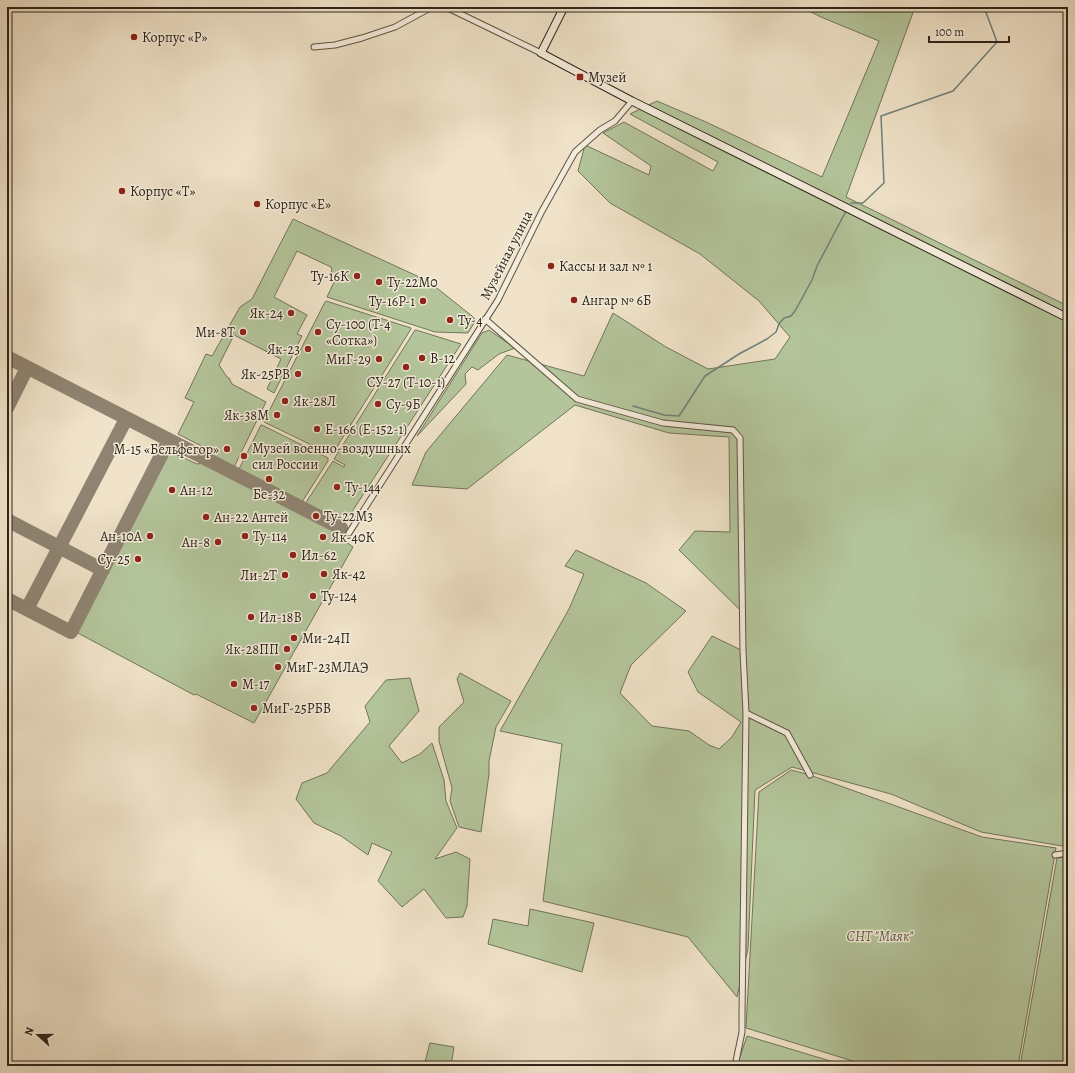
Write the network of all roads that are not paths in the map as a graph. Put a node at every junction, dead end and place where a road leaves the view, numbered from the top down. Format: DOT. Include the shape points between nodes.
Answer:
graph roads {
  1 [pos="432,7"];
  2 [pos="446,7"];
  3 [pos="564,7"];
  4 [pos="314,47"];
  5 [pos="542,53"];
  6 [pos="632,101"];
  7 [pos="1068,318"];
  8 [pos="486,319"];
  9 [pos="349,533"];
  10 [pos="746,713"];
  11 [pos="810,775"];
  12 [pos="1068,854"];
  13 [pos="1055,855"];
  14 [pos="735,1066"];
  1 -- 4 [label="street" via="395,28 335,45"];
  2 -- 5 [label="street"];
  3 -- 5 [label="street"];
  5 -- 6 [label="street"];
  6 -- 7 [label="street"];
  6 -- 8 [label="street, Музейная улица" via="615,121 600,130 575,152"];
  8 -- 9 [label="street, Музейная улица"];
  8 -- 10 [label="street" via="577,399 664,423 733,430 740,438"];
  10 -- 11 [label="street" via="787,733"];
  10 -- 14 [label="street" via="742,1032"];
  12 -- 13 [label="street"];
}
